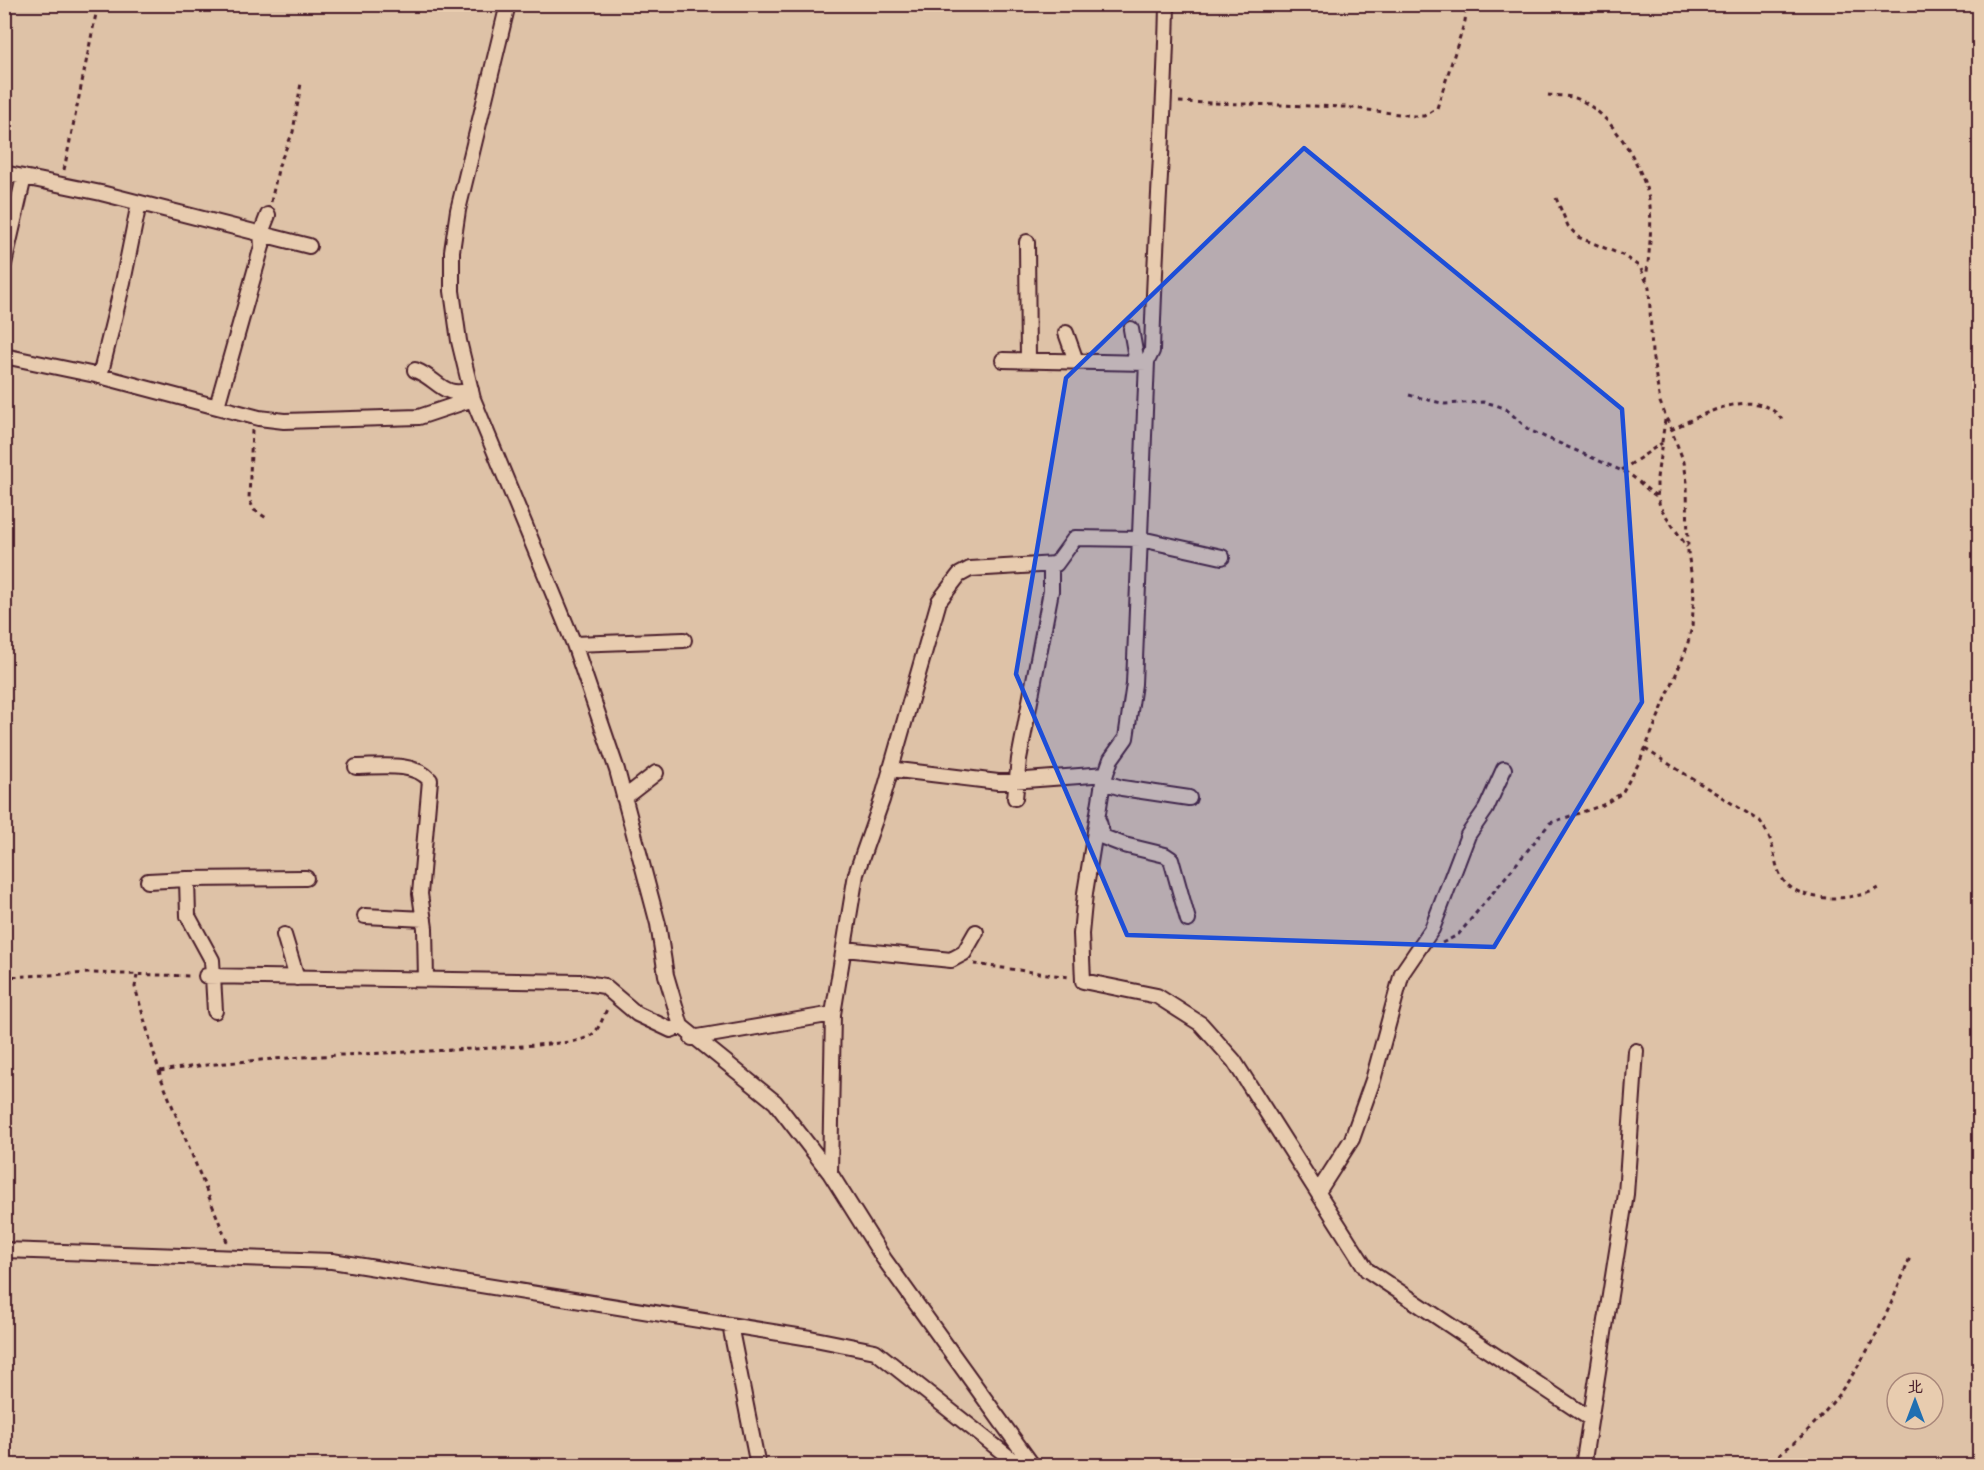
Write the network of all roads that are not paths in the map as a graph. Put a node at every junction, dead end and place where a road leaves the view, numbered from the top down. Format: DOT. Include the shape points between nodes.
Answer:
graph roads {
  1 [pos="508,4"];
  2 [pos="1167,4"];
  3 [pos="4,173"];
  4 [pos="24,177"];
  5 [pos="139,203"];
  6 [pos="268,215"];
  7 [pos="261,233"];
  8 [pos="1027,242"];
  9 [pos="309,246"];
  10 [pos="4,264"];
  11 [pos="1131,329"];
  12 [pos="1066,333"];
  13 [pos="4,356"];
  14 [pos="1003,360"];
  15 [pos="1028,360"];
  16 [pos="1076,361"];
  17 [pos="1142,363"];
  18 [pos="415,370"];
  19 [pos="100,376"];
  20 [pos="472,394"];
  21 [pos="217,406"];
  22 [pos="1141,539"];
  23 [pos="1222,557"];
  24 [pos="1051,565"];
  25 [pos="684,640"];
  26 [pos="573,644"];
  27 [pos="356,767"];
  28 [pos="890,769"];
  29 [pos="1504,769"];
  30 [pos="656,773"];
  31 [pos="1104,778"];
  32 [pos="1018,781"];
  33 [pos="624,798"];
  34 [pos="1015,798"];
  35 [pos="1189,798"];
  36 [pos="1099,820"];
  37 [pos="306,878"];
  38 [pos="187,879"];
  39 [pos="148,881"];
  40 [pos="365,916"];
  41 [pos="424,919"];
  42 [pos="1188,920"];
  43 [pos="976,932"];
  44 [pos="284,935"];
  45 [pos="844,950"];
  46 [pos="210,976"];
  47 [pos="297,978"];
  48 [pos="426,980"];
  49 [pos="215,1011"];
  50 [pos="833,1014"];
  51 [pos="681,1026"];
  52 [pos="692,1038"];
  53 [pos="1636,1051"];
  54 [pos="830,1173"];
  55 [pos="1318,1192"];
  56 [pos="4,1250"];
  57 [pos="730,1325"];
  58 [pos="1589,1418"];
  59 [pos="758,1466"];
  60 [pos="1020,1466"];
  61 [pos="1033,1466"];
  62 [pos="1583,1466"];
  1 -- 20 [label="street" via="458,210 452,251 452,291"];
  2 -- 17 [label="street" via="1166,101 1152,351"];
  3 -- 4 [label="street"];
  4 -- 5 [label="street"];
  4 -- 10 [label="street"];
  5 -- 7 [label="street"];
  5 -- 19 [label="street"];
  6 -- 7 [label="street"];
  7 -- 9 [label="street"];
  7 -- 21 [label="street" via="262,246"];
  8 -- 15 [label="street"];
  11 -- 17 [label="street"];
  12 -- 16 [label="street"];
  13 -- 19 [label="street"];
  14 -- 15 [label="street"];
  15 -- 16 [label="street"];
  16 -- 17 [label="street"];
  17 -- 22 [label="street"];
  18 -- 20 [label="street" via="452,393"];
  19 -- 21 [label="street"];
  20 -- 21 [label="street" via="418,417 284,421"];
  20 -- 26 [label="street"];
  22 -- 23 [label="street"];
  22 -- 24 [label="street" via="1075,538"];
  22 -- 31 [label="street" via="1134,684 1126,738 1111,759"];
  24 -- 28 [label="street" via="989,566 959,575 939,601"];
  24 -- 32 [label="street" via="1051,591"];
  25 -- 26 [label="street"];
  26 -- 33 [label="street"];
  27 -- 41 [label="street" via="395,766 422,772 430,780 420,894"];
  28 -- 32 [label="street"];
  28 -- 45 [label="street" via="856,874"];
  29 -- 55 [label="street" via="1486,809 1468,835 1432,929 1402,973 1373,1080 1352,1139"];
  30 -- 33 [label="street"];
  31 -- 32 [label="street"];
  31 -- 35 [label="street" via="1122,788"];
  31 -- 36 [label="street"];
  32 -- 34 [label="street"];
  33 -- 51 [label="street"];
  36 -- 42 [label="street" via="1103,837 1171,859"];
  36 -- 55 [label="street" via="1085,893 1081,934 1083,979 1157,996 1201,1024 1234,1061"];
  37 -- 38 [label="street"];
  38 -- 39 [label="street"];
  38 -- 46 [label="street" via="188,916 212,960"];
  40 -- 41 [label="street"];
  41 -- 48 [label="street"];
  43 -- 45 [label="street" via="959,958 939,960"];
  44 -- 47 [label="street"];
  45 -- 50 [label="street"];
  46 -- 47 [label="street"];
  46 -- 49 [label="street"];
  47 -- 48 [label="street"];
  48 -- 51 [label="street" via="580,982 604,986 637,1014 671,1030"];
  50 -- 52 [label="street"];
  50 -- 54 [label="street"];
  51 -- 52 [label="street"];
  52 -- 54 [label="street" via="775,1102"];
  53 -- 58 [label="street" via="1626,1194"];
  54 -- 61 [label="street" via="884,1259"];
  55 -- 58 [label="street" via="1367,1270"];
  56 -- 57 [label="street" via="332,1261"];
  57 -- 59 [label="street"];
  57 -- 60 [label="street" via="875,1351"];
  58 -- 62 [label="street"];
}
